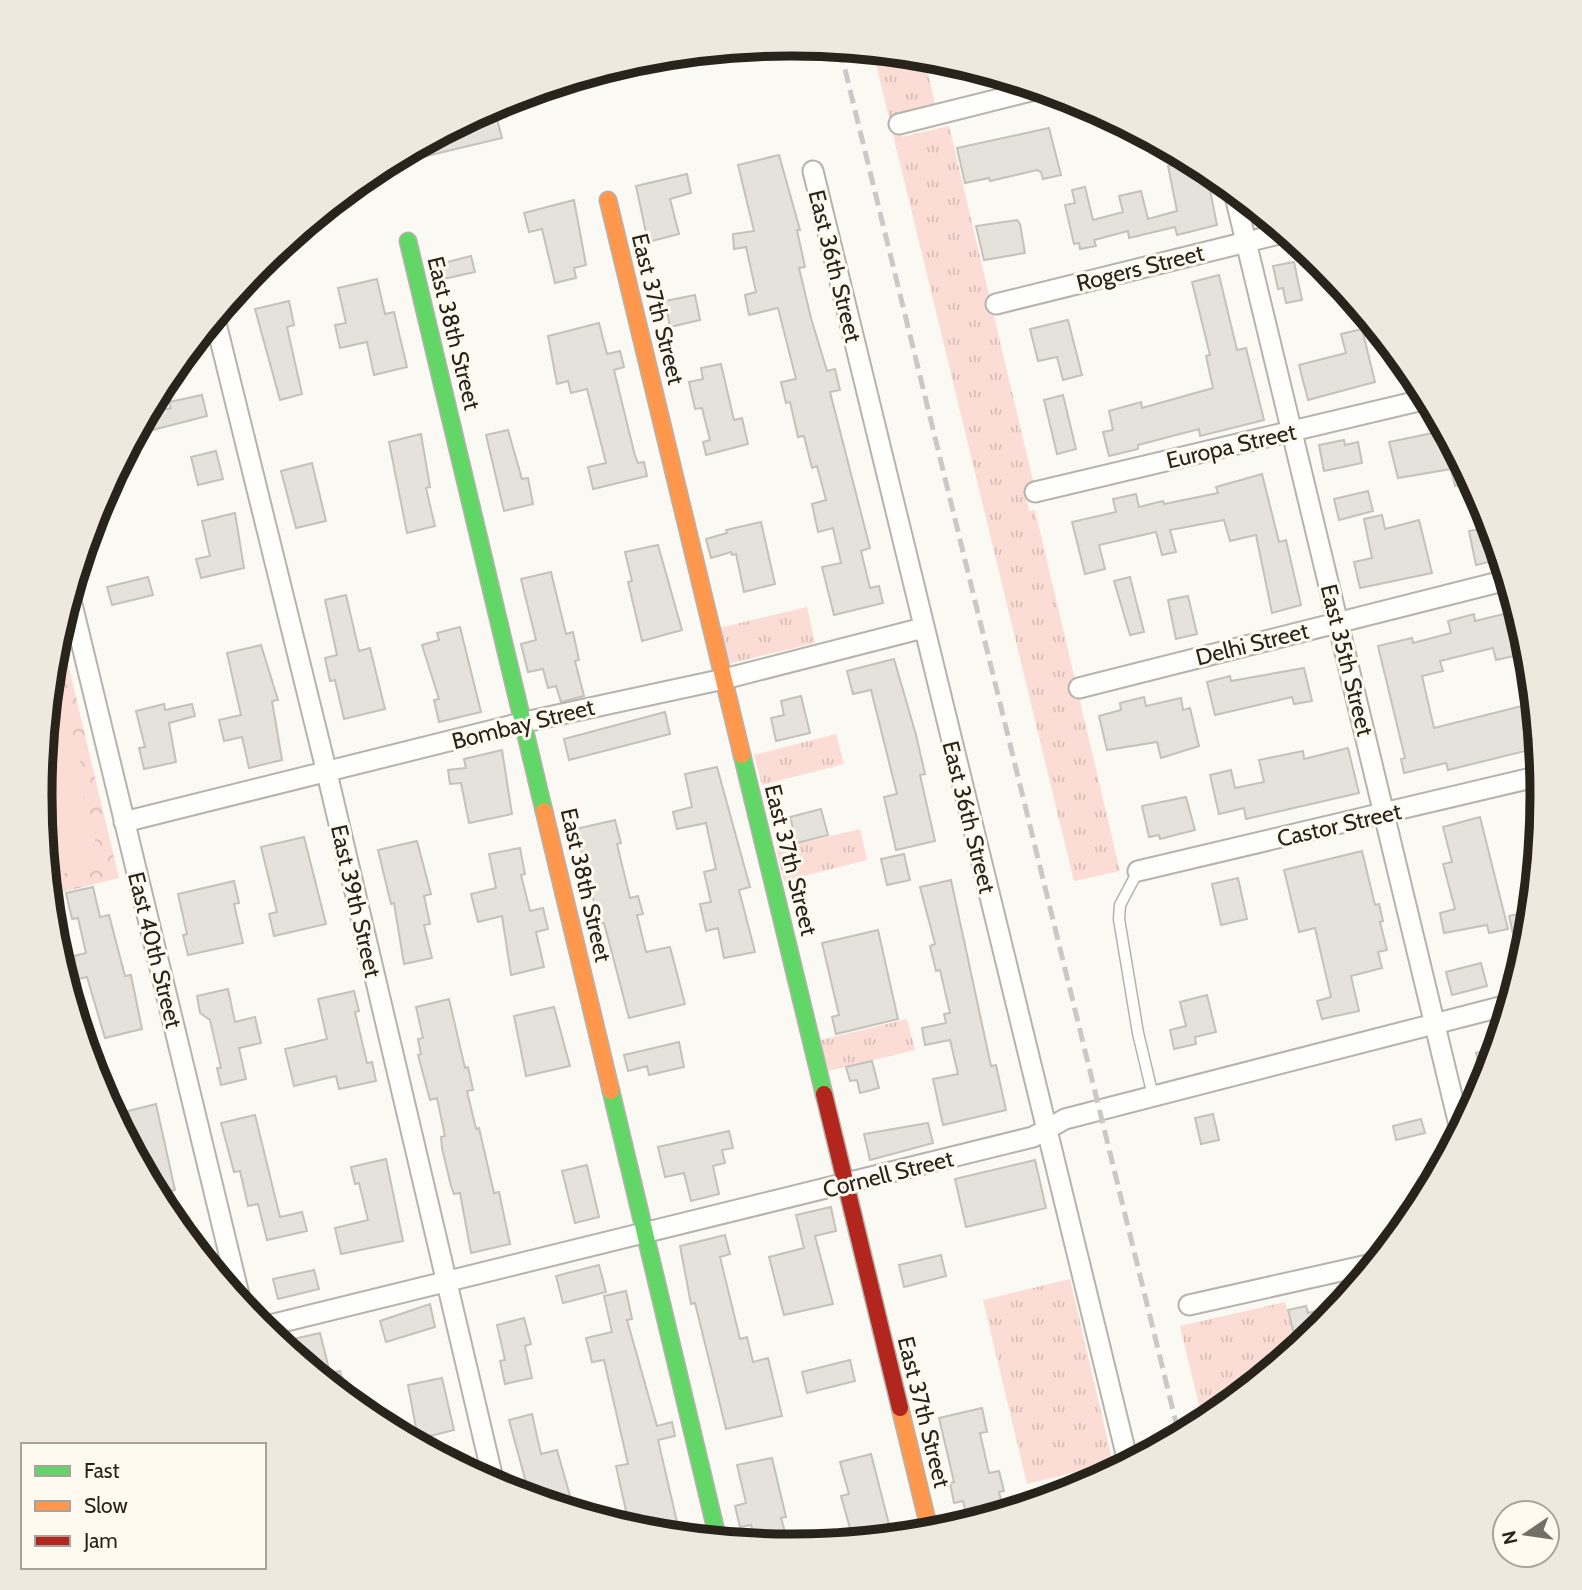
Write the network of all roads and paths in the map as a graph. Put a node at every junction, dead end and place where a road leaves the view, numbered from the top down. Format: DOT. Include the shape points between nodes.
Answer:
graph roads {
  1 [pos="1020,94"];
  2 [pos="899,124"];
  3 [pos="813,171"];
  4 [pos="608,200"];
  5 [pos="1237,207"];
  6 [pos="1273,236"];
  7 [pos="408,241"];
  8 [pos="1246,242"];
  9 [pos="996,304"];
  10 [pos="218,330"];
  11 [pos="1416,402"];
  12 [pos="1291,432"];
  13 [pos="1035,492"];
  14 [pos="1497,582"];
  15 [pos="75,615"];
  16 [pos="1337,622"];
  17 [pos="923,628"];
  18 [pos="724,679"];
  19 [pos="1079,688"];
  20 [pos="525,722"];
  21 [pos="327,773"];
  22 [pos="1529,779"];
  23 [pos="1385,814"];
  24 [pos="124,822"];
  25 [pos="1138,871"];
  26 [pos="1497,1008"];
  27 [pos="1434,1023"];
  28 [pos="1153,1096"];
  29 [pos="1456,1114"];
  30 [pos="1046,1129"];
  31 [pos="845,1185"];
  32 [pos="645,1232"];
  33 [pos="1358,1267"];
  34 [pos="445,1281"];
  35 [pos="236,1282"];
  36 [pos="1189,1305"];
  37 [pos="276,1324"];
  38 [pos="1126,1453"];
  39 [pos="491,1469"];
  40 [pos="927,1520"];
  41 [pos="716,1529"];
  1 -- 2 [label="street"];
  3 -- 17 [label="street, East 36th Street"];
  4 -- 18 [label="street, East 37th Street"];
  5 -- 8 [label="street, East 35th Street"];
  6 -- 8 [label="street, Rogers Street"];
  7 -- 20 [label="street, East 38th Street"];
  8 -- 9 [label="street, Rogers Street"];
  8 -- 12 [label="street, East 35th Street"];
  10 -- 21 [label="street, East 39th Street"];
  11 -- 12 [label="street, Europa Street"];
  12 -- 13 [label="street, Europa Street"];
  12 -- 16 [label="street, East 35th Street"];
  14 -- 16 [label="street, Delhi Street"];
  15 -- 24 [label="street, East 40th Street"];
  16 -- 19 [label="street, Delhi Street"];
  16 -- 23 [label="street, East 35th Street"];
  17 -- 18 [label="street, Bombay Street"];
  17 -- 30 [label="street, East 36th Street"];
  18 -- 20 [label="street, Bombay Street"];
  18 -- 31 [label="street, East 37th Street"];
  20 -- 21 [label="street, Bombay Street"];
  20 -- 32 [label="street, East 38th Street"];
  21 -- 24 [label="street, Bombay Street"];
  21 -- 34 [label="street, East 39th Street"];
  22 -- 23 [label="street, Castor Street"];
  23 -- 25 [label="street, Castor Street"];
  23 -- 27 [label="street, East 35th Street"];
  24 -- 35 [label="street, East 40th Street"];
  25 -- 28 [label="lane" via="1120,905 1119,919"];
  26 -- 27 [label="street, Cornell Street"];
  27 -- 28 [label="street, Cornell Street"];
  27 -- 29 [label="street, East 35th Street"];
  28 -- 30 [label="street, Cornell Street" via="1065,1119"];
  30 -- 31 [label="street, Cornell Street" via="1033,1137"];
  30 -- 38 [label="street, East 36th Street"];
  31 -- 32 [label="street, Cornell Street"];
  31 -- 40 [label="street, East 37th Street"];
  32 -- 34 [label="street, Cornell Street"];
  32 -- 41 [label="street, East 38th Street"];
  33 -- 36 [label="street"];
  34 -- 37 [label="street, Cornell Street"];
  34 -- 39 [label="street, East 39th Street"];
}
